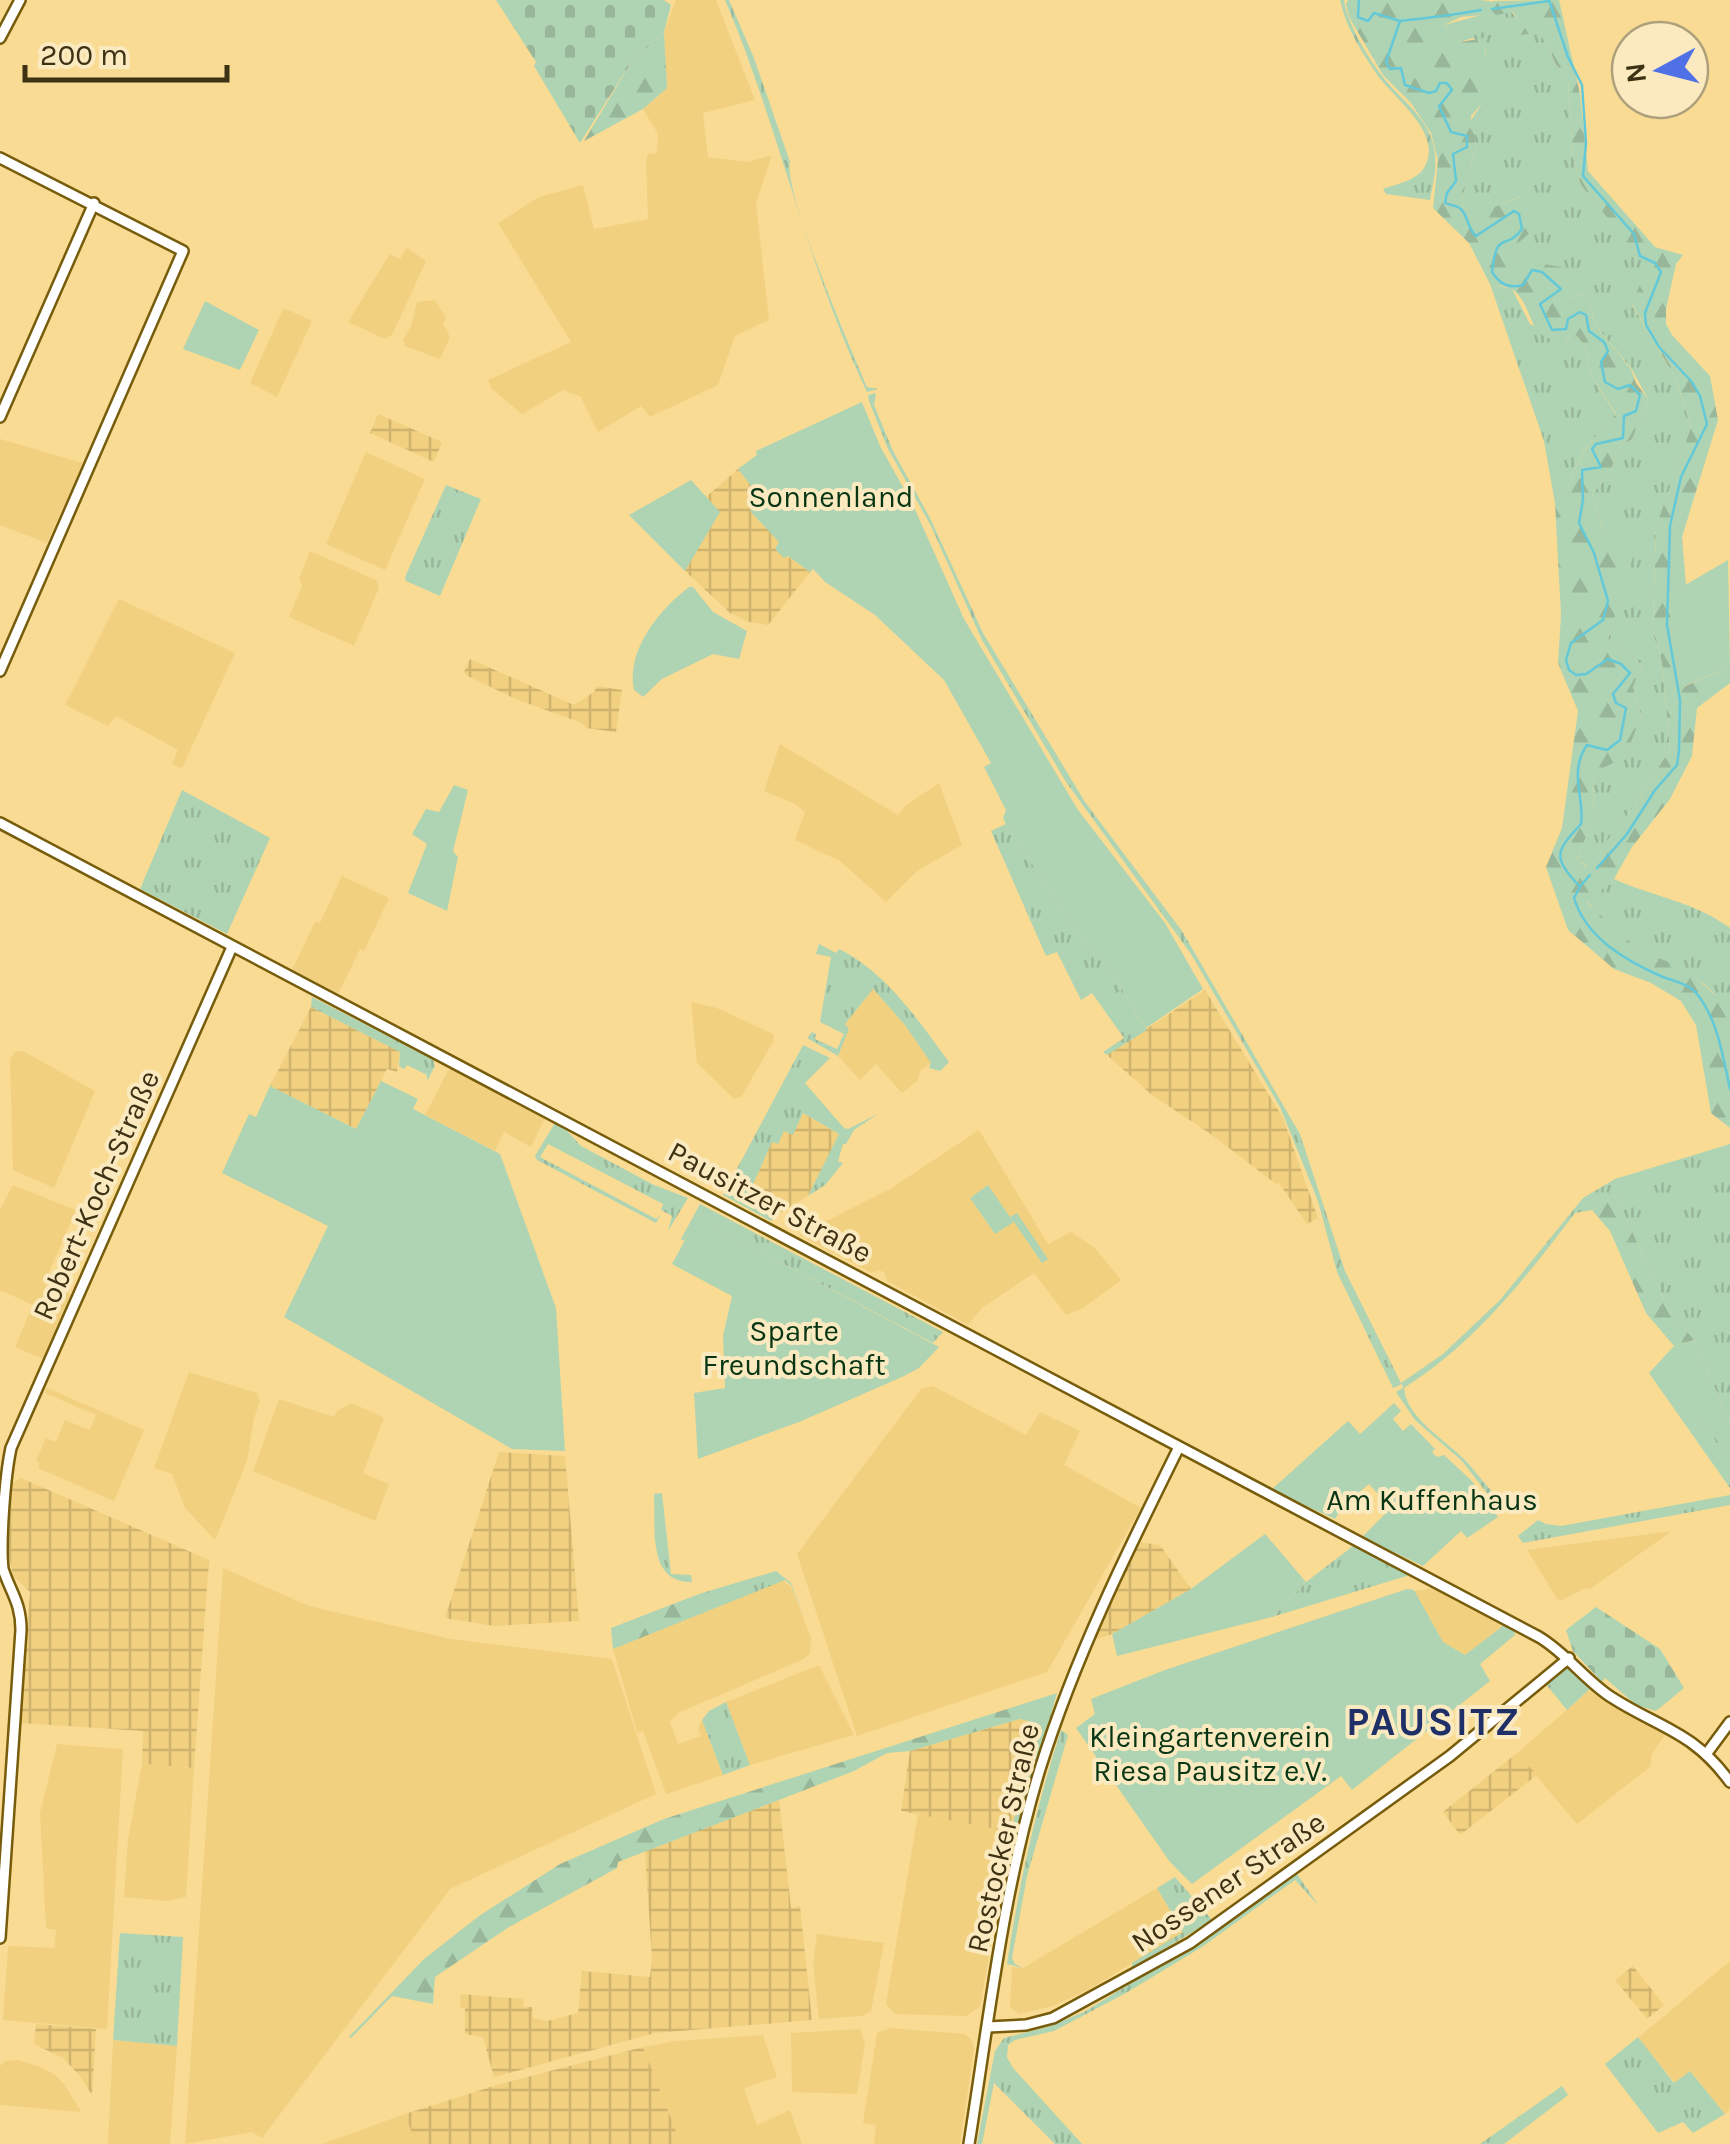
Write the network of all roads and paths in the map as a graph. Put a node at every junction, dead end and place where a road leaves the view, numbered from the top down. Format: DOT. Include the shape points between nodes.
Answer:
graph roads {
  1 [pos="20,0"];
  2 [pos="0,38"];
  3 [pos="0,158"];
  4 [pos="94,204"];
  5 [pos="0,417"];
  6 [pos="0,671"];
  7 [pos="0,822"];
  8 [pos="232,947"];
  9 [pos="1179,1447"];
  10 [pos="4,1461"];
  11 [pos="1569,1658"];
  12 [pos="1730,1722"];
  13 [pos="1706,1754"];
  14 [pos="1730,1782"];
  15 [pos="0,1938"];
  16 [pos="988,2027"];
  17 [pos="969,2144"];
  1 -- 2 [label="street"];
  3 -- 4 [label="street"];
  4 -- 5 [label="street"];
  4 -- 6 [label="street" via="183,251"];
  7 -- 8 [label="street, Pausitzer Straße"];
  8 -- 9 [label="street, Pausitzer Straße"];
  8 -- 10 [label="street, Robert-Koch-Straße"];
  9 -- 11 [label="street, Pausitzer Straße"];
  9 -- 16 [label="street, Rostocker Straße" via="1080,1654 1056,1722 1024,1836"];
  10 -- 15 [label="street, Robert-Koch-Straße" via="1,1553 21,1630"];
  11 -- 13 [label="street, Pausitzer Straße" via="1607,1695"];
  11 -- 16 [label="street, Nossener Straße" via="1439,1765 1190,1942 1076,2009 1026,2025"];
  12 -- 13 [label="street"];
  13 -- 14 [label="street, Pausitzer Straße"];
  16 -- 17 [label="street, Rostocker Straße"];
}
